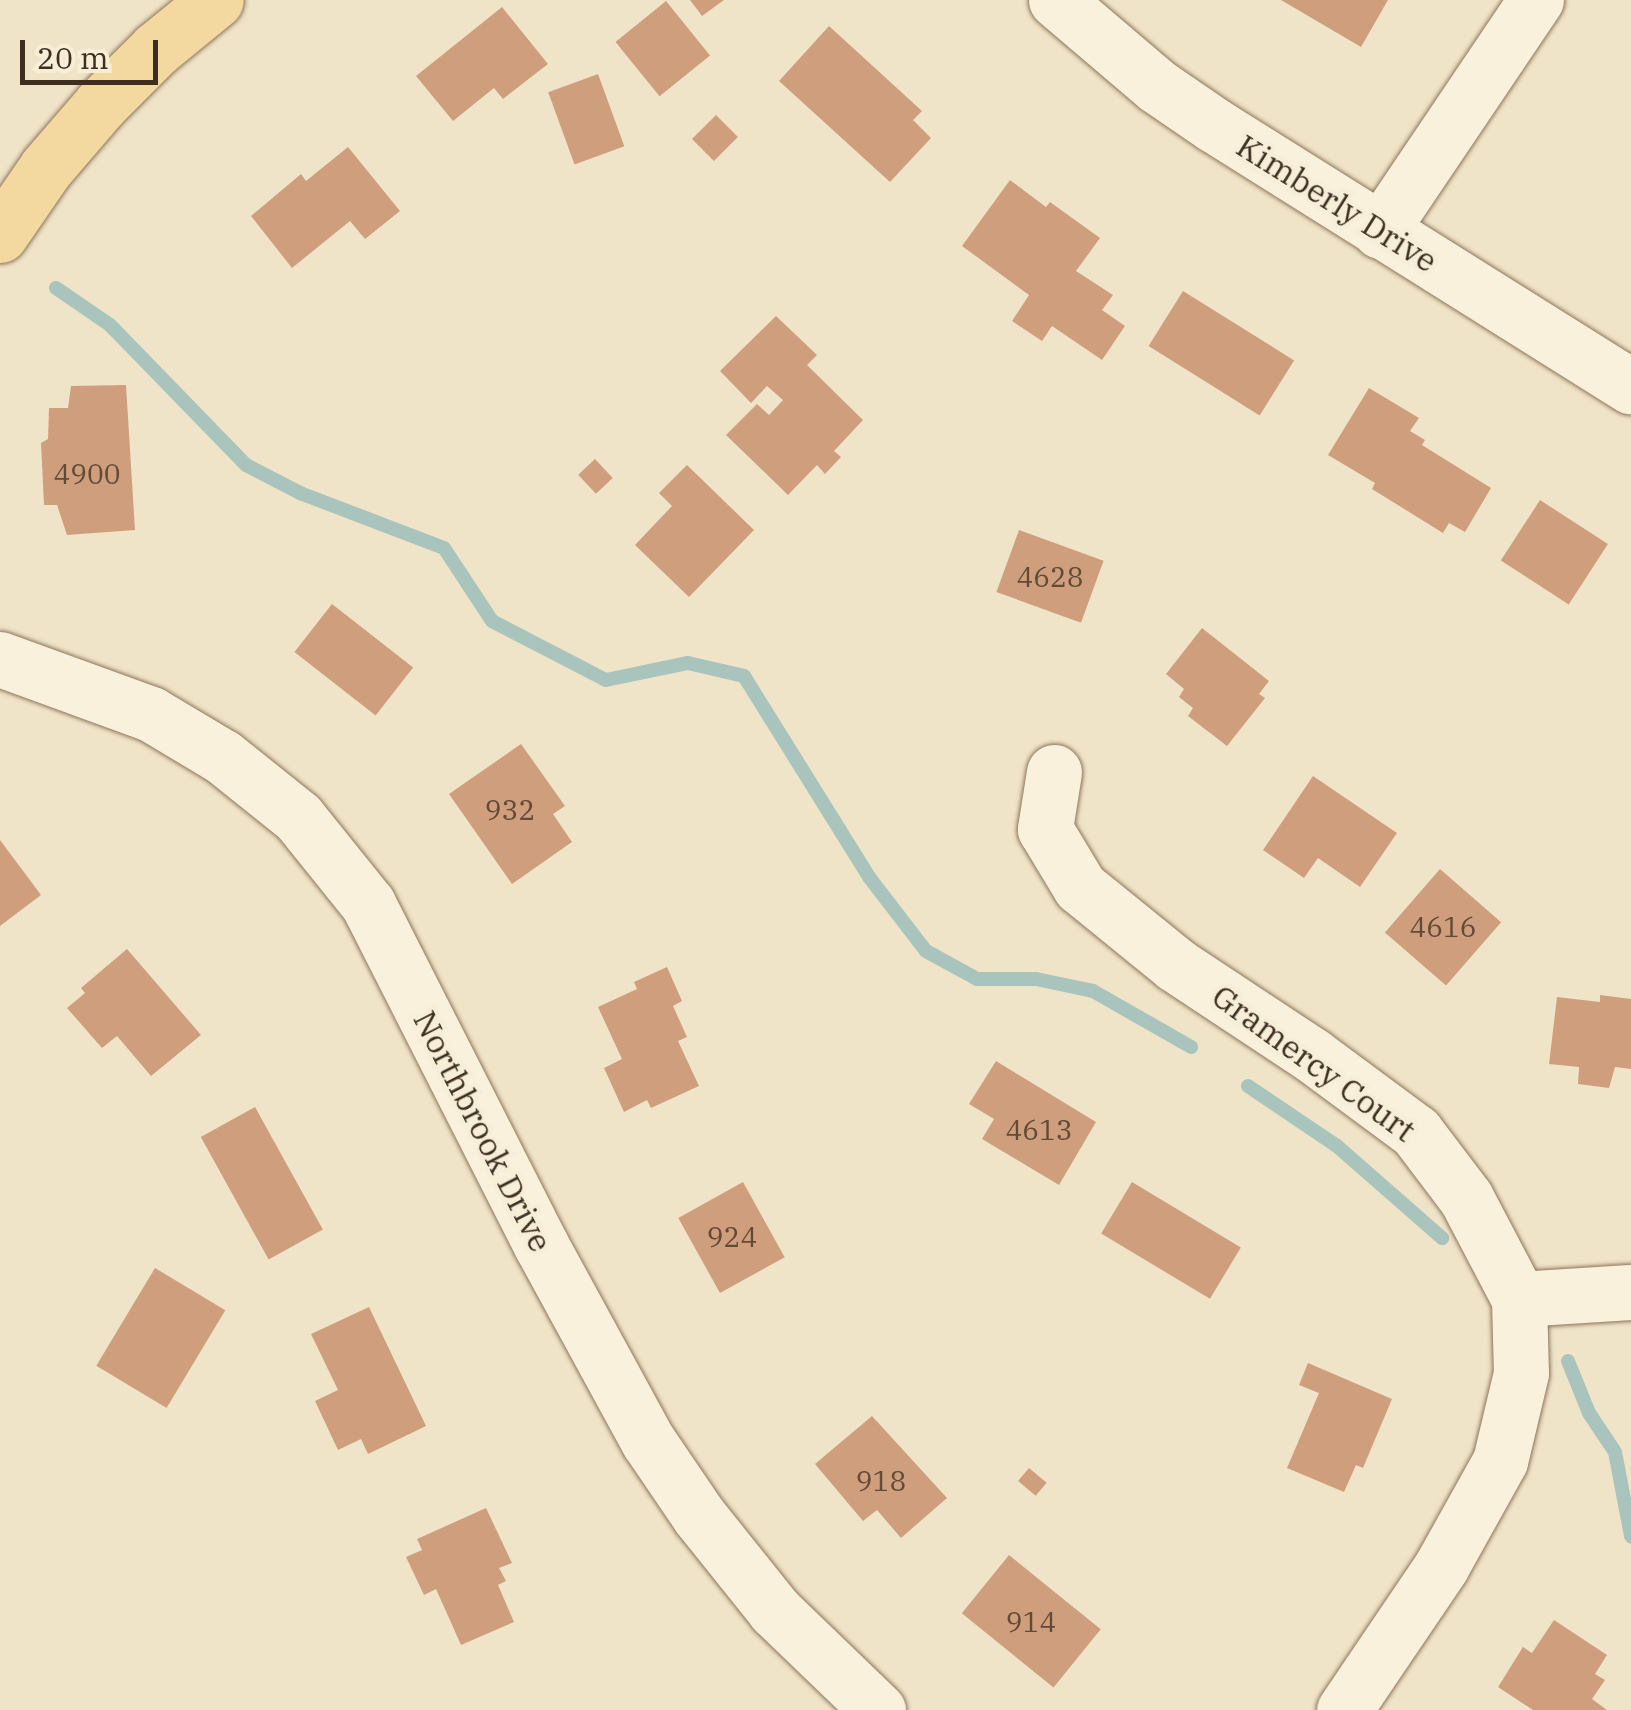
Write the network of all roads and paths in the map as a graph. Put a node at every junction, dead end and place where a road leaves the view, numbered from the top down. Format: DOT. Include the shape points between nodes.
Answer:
graph roads {
  1 [pos="216,0"];
  2 [pos="1056,0"];
  3 [pos="1536,0"];
  4 [pos="1380,232"];
  5 [pos="0,235"];
  6 [pos="1631,387"];
  7 [pos="0,659"];
  8 [pos="1054,772"];
  9 [pos="1631,1292"];
  10 [pos="1519,1299"];
  11 [pos="878,1710"];
  12 [pos="1344,1710"];
  1 -- 5 [label="main road" via="101,104"];
  2 -- 4 [label="street, Kimberly Drive" via="1158,86"];
  3 -- 4 [label="street"];
  4 -- 6 [label="street, Kimberly Drive"];
  7 -- 11 [label="street, Northbrook Drive" via="151,714 222,758 298,818 368,904 540,1245 648,1440 776,1611"];
  8 -- 10 [label="street, Gramercy Court" via="1046,830 1080,887 1176,964 1416,1132 1466,1198"];
  9 -- 10 [label="street"];
  10 -- 12 [label="street, Gramercy Court" via="1521,1373 1500,1461 1441,1567"];
}
